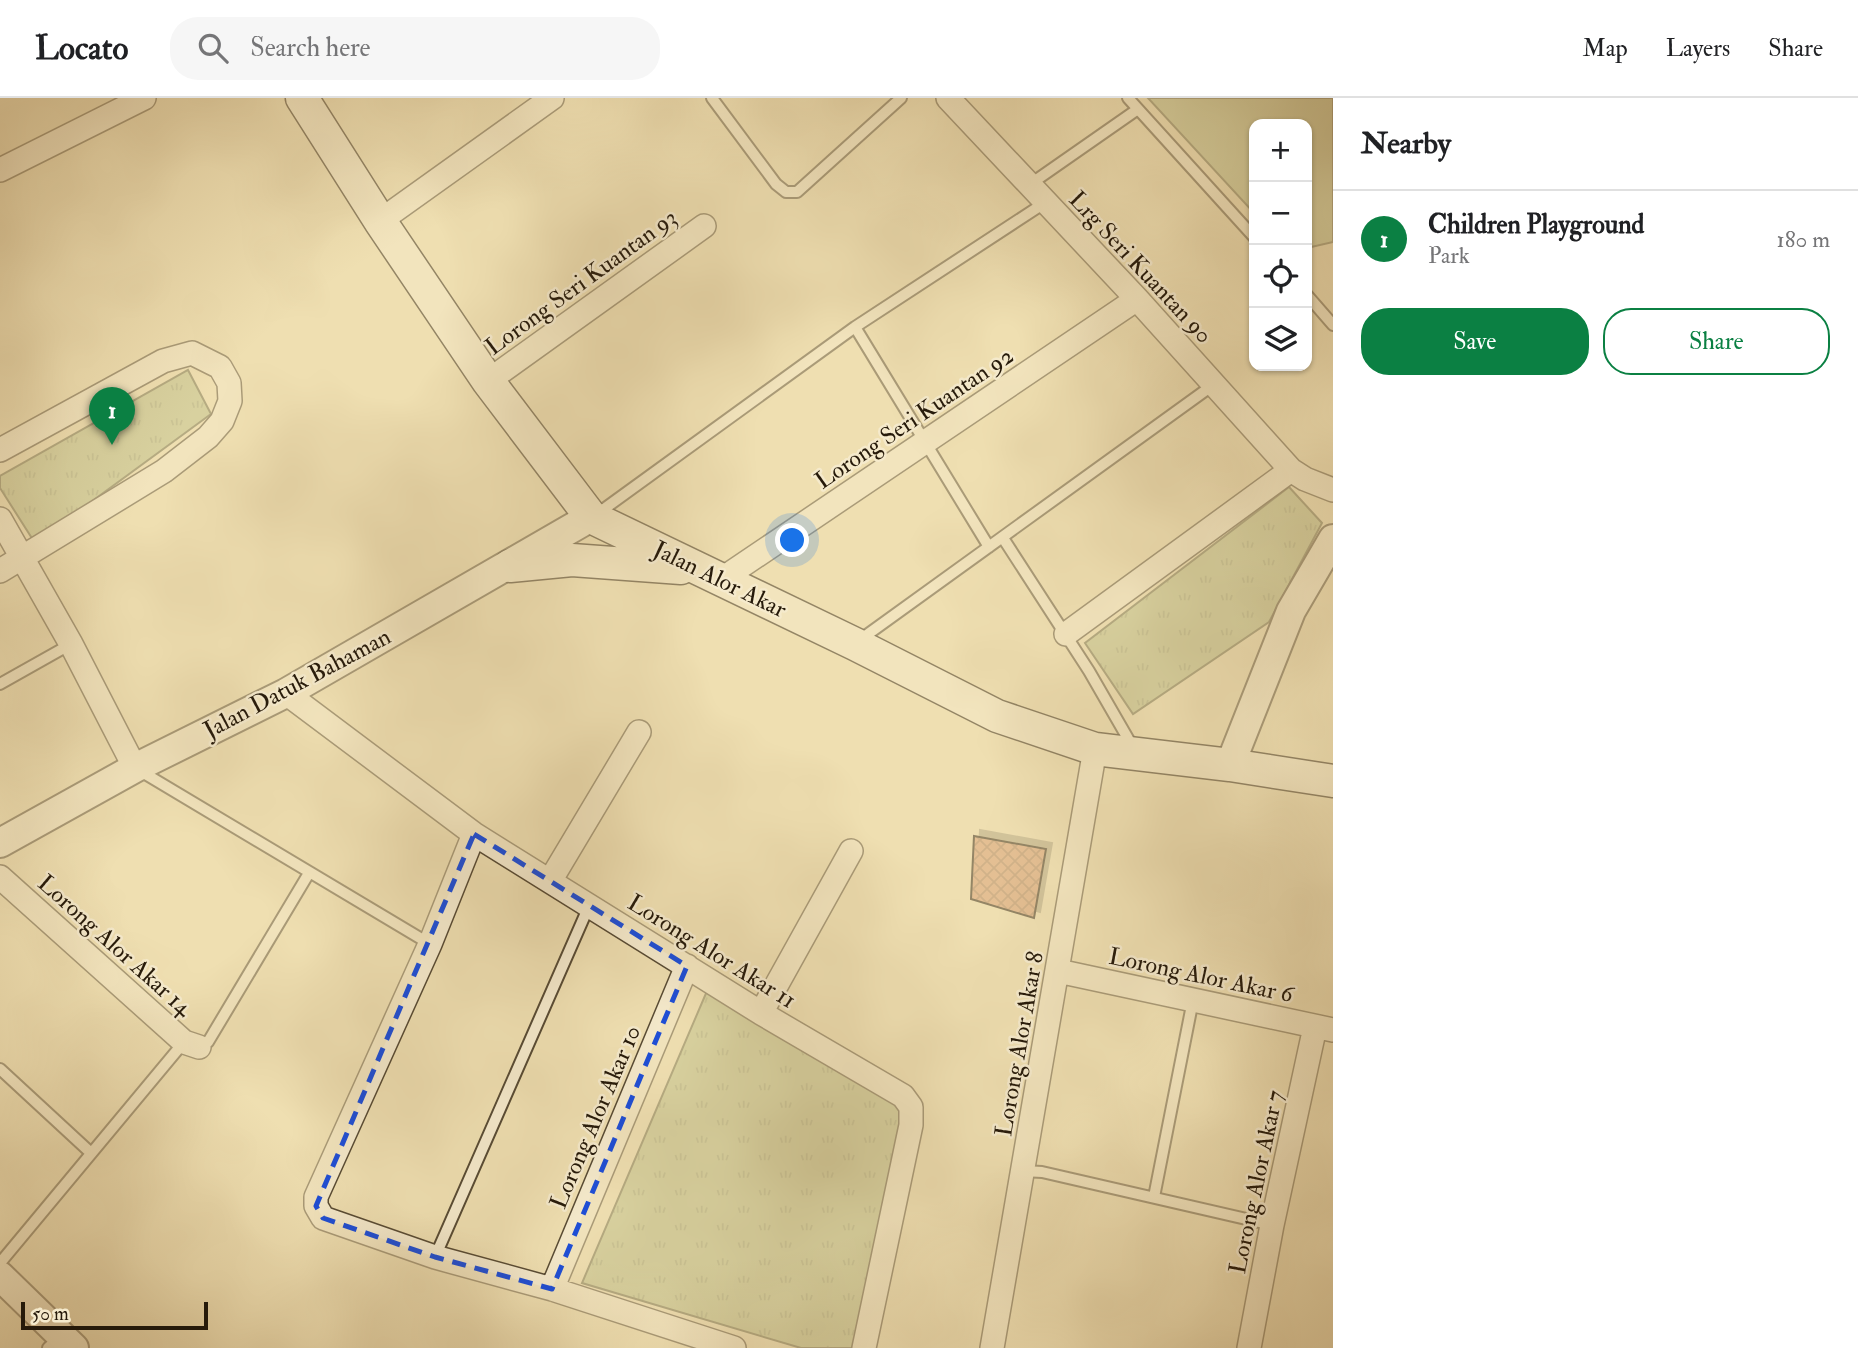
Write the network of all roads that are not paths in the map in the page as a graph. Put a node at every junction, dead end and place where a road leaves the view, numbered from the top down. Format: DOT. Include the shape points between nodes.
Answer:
graph roads {
  1 [pos="144,98"];
  2 [pos="302,98"];
  3 [pos="552,98"];
  4 [pos="712,98"];
  5 [pos="901,98"];
  6 [pos="948,98"];
  7 [pos="1128,98"];
  8 [pos="1138,109"];
  9 [pos="0,170"];
  10 [pos="1029,184"];
  11 [pos="1046,202"];
  12 [pos="380,220"];
  13 [pos="704,226"];
  14 [pos="1249,231"];
  15 [pos="1137,299"];
  16 [pos="1312,301"];
  17 [pos="1333,325"];
  18 [pos="855,327"];
  19 [pos="488,381"];
  20 [pos="1213,386"];
  21 [pos="926,442"];
  22 [pos="0,450"];
  23 [pos="1291,470"];
  24 [pos="1333,490"];
  25 [pos="591,517"];
  26 [pos="0,519"];
  27 [pos="1003,538"];
  28 [pos="1333,539"];
  29 [pos="989,547"];
  30 [pos="22,559"];
  31 [pos="510,566"];
  32 [pos="0,571"];
  33 [pos="711,574"];
  34 [pos="1066,634"];
  35 [pos="855,644"];
  36 [pos="71,645"];
  37 [pos="0,684"];
  38 [pos="286,693"];
  39 [pos="639,732"];
  40 [pos="1095,749"];
  41 [pos="1138,754"];
  42 [pos="1230,765"];
  43 [pos="135,768"];
  44 [pos="1333,781"];
  45 [pos="474,834"];
  46 [pos="0,843"];
  47 [pos="851,851"];
  48 [pos="309,873"];
  49 [pos="0,877"];
  50 [pos="550,881"];
  51 [pos="589,906"];
  52 [pos="430,944"];
  53 [pos="687,966"];
  54 [pos="1058,971"];
  55 [pos="1193,1000"];
  56 [pos="761,1013"];
  57 [pos="1324,1028"];
  58 [pos="192,1045"];
  59 [pos="0,1069"];
  60 [pos="92,1153"];
  61 [pos="1023,1171"];
  62 [pos="1154,1197"];
  63 [pos="1272,1225"];
  64 [pos="435,1257"];
  65 [pos="0,1263"];
  66 [pos="0,1276"];
  67 [pos="552,1289"];
  68 [pos="61,1344"];
  69 [pos="734,1348"];
  70 [pos="864,1348"];
  71 [pos="992,1348"];
  72 [pos="1249,1348"];
  1 -- 9 [label="street"];
  2 -- 12 [label="main road, Jalan Alor Akar"];
  3 -- 12 [label="street"];
  4 -- 5 [label="lane" via="786,192 797,192"];
  6 -- 10 [label="street, Lrg Seri Kuantan 90"];
  7 -- 8 [label="lane"];
  8 -- 10 [label="lane"];
  8 -- 14 [label="lane"];
  10 -- 11 [label="street, Lrg Seri Kuantan 90"];
  11 -- 15 [label="street, Lrg Seri Kuantan 90"];
  11 -- 18 [label="lane"];
  12 -- 19 [label="main road, Jalan Alor Akar"];
  13 -- 19 [label="street, Lorong Seri Kuantan 93"];
  15 -- 20 [label="street, Lrg Seri Kuantan 90"];
  15 -- 21 [label="street, Lorong Seri Kuantan 92"];
  16 -- 17 [label="lane"];
  18 -- 21 [label="lane"];
  18 -- 25 [label="lane"];
  19 -- 25 [label="main road, Jalan Alor Akar"];
  20 -- 23 [label="street, Lrg Seri Kuantan 90"];
  20 -- 27 [label="lane"];
  21 -- 29 [label="lane"];
  21 -- 33 [label="street, Lorong Seri Kuantan 92"];
  22 -- 30 [label="street" via="182,355 192,353 220,367 229,383 230,401 222,421 208,437 164,471"];
  23 -- 24 [label="street, Lrg Seri Kuantan 90"];
  23 -- 34 [label="street"];
  25 -- 31 [label="street, Jalan Datuk Bahaman"];
  25 -- 33 [label="main road, Jalan Alor Akar"];
  26 -- 30 [label="street"];
  27 -- 29 [label="lane"];
  27 -- 34 [label="lane"];
  28 -- 42 [label="street" via="1291,611"];
  29 -- 35 [label="lane"];
  30 -- 32 [label="street"];
  30 -- 36 [label="street"];
  31 -- 33 [label="main road" via="572,560"];
  31 -- 38 [label="street, Jalan Datuk Bahaman"];
  33 -- 35 [label="main road, Jalan Alor Akar"];
  34 -- 41 [label="lane"];
  35 -- 40 [label="main road, Jalan Alor Akar" via="997,716"];
  36 -- 37 [label="lane"];
  36 -- 43 [label="street"];
  38 -- 43 [label="street, Jalan Datuk Bahaman"];
  38 -- 45 [label="street, Lorong Alor Akar 11"];
  39 -- 50 [label="street"];
  40 -- 41 [label="main road, Jalan Alor Akar"];
  40 -- 54 [label="street, Lorong Alor Akar 8"];
  41 -- 42 [label="main road, Jalan Alor Akar"];
  42 -- 44 [label="main road, Jalan Alor Akar"];
  43 -- 46 [label="street, Jalan Datuk Bahaman"];
  43 -- 48 [label="lane"];
  45 -- 50 [label="street, Lorong Alor Akar 11"];
  45 -- 52 [label="street"];
  47 -- 56 [label="street"];
  48 -- 52 [label="lane"];
  48 -- 58 [label="lane" via="208,1042"];
  49 -- 58 [label="street, Lorong Alor Akar 14"];
  50 -- 51 [label="street, Lorong Alor Akar 11"];
  51 -- 53 [label="street, Lorong Alor Akar 11"];
  51 -- 64 [label="lane"];
  52 -- 64 [label="street" via="316,1197 316,1206 323,1218"];
  53 -- 56 [label="street, Lorong Alor Akar 11"];
  53 -- 67 [label="street, Lorong Alor Akar 10"];
  54 -- 55 [label="street, Lorong Alor Akar 6"];
  54 -- 61 [label="street, Lorong Alor Akar 8"];
  55 -- 57 [label="street, Lorong Alor Akar 6"];
  55 -- 62 [label="lane"];
  56 -- 70 [label="street, Lorong Alor Akar 11" via="903,1096 911,1107"];
  57 -- 63 [label="street, Lorong Alor Akar 7"];
  58 -- 60 [label="lane"];
  59 -- 60 [label="lane"];
  60 -- 65 [label="lane"];
  61 -- 62 [label="lane"];
  61 -- 71 [label="street, Lorong Alor Akar 8"];
  62 -- 63 [label="lane"];
  63 -- 72 [label="street, Lorong Alor Akar 7"];
  64 -- 67 [label="street"];
  66 -- 68 [label="street"];
  67 -- 69 [label="street"];
}
